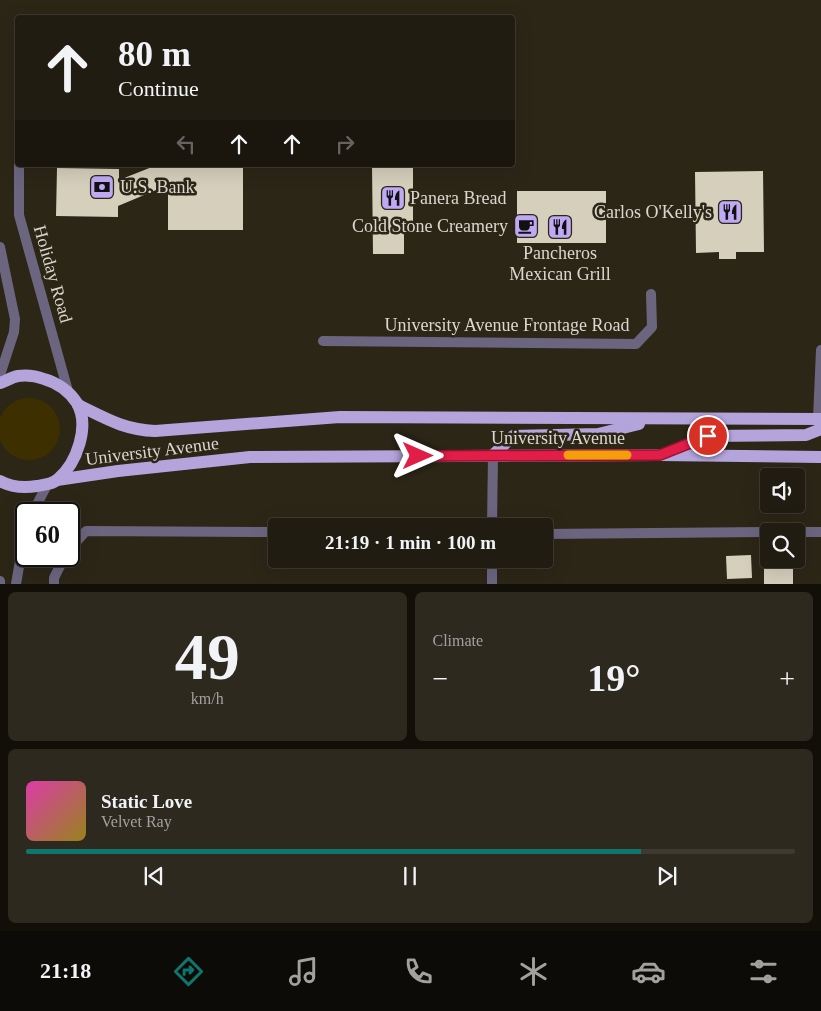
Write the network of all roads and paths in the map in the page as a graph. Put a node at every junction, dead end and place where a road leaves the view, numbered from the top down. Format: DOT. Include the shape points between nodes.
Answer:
graph roads {
  1 [pos="19,167"];
  2 [pos="0,247"];
  3 [pos="651,294"];
  4 [pos="323,341"];
  5 [pos="821,350"];
  6 [pos="0,375"];
  7 [pos="0,383"];
  8 [pos="68,391"];
  9 [pos="78,405"];
  10 [pos="658,419"];
  11 [pos="820,422"];
  12 [pos="493,455"];
  13 [pos="660,455"];
  14 [pos="821,457"];
  15 [pos="0,481"];
  16 [pos="52,483"];
  17 [pos="40,502"];
  18 [pos="492,518"];
  19 [pos="268,532"];
  20 [pos="760,532"];
  21 [pos="805,532"];
  22 [pos="821,532"];
  23 [pos="553,534"];
  24 [pos="80,538"];
  25 [pos="19,567"];
  26 [pos="60,567"];
  27 [pos="492,568"];
  28 [pos="16,584"];
  29 [pos="54,584"];
  30 [pos="492,584"];
  1 -- 8 [label="street, Holiday Road" via="19,215"];
  2 -- 6 [label="street" via="15,319"];
  3 -- 4 [label="street, University Avenue Frontage Road" via="652,327 636,344"];
  5 -- 11 [label="street"];
  7 -- 8 [label="main road" via="18,376 36,376"];
  8 -- 9 [label="main road"];
  9 -- 10 [label="main road, University Avenue" via="120,426 155,431 340,417"];
  9 -- 16 [label="main road" via="82,428 79,449 69,467"];
  10 -- 11 [label="main road, University Avenue"];
  10 -- 12 [label="main road" via="598,434 513,436"];
  11 -- 13 [label="main road" via="806,435 708,436"];
  12 -- 13 [label="main road, University Avenue"];
  12 -- 16 [label="main road, University Avenue" via="250,457 118,471"];
  12 -- 18 [label="street"];
  13 -- 14 [label="main road, University Avenue"];
  15 -- 16 [label="main road, University Avenue" via="27,487"];
  16 -- 17 [label="street"];
  19 -- 24 [label="street" via="86,531"];
  20 -- 23 [label="street"];
  21 -- 22 [label="street"];
  25 -- 28 [label="street"];
  26 -- 29 [label="street"];
  27 -- 30 [label="street"];
}
